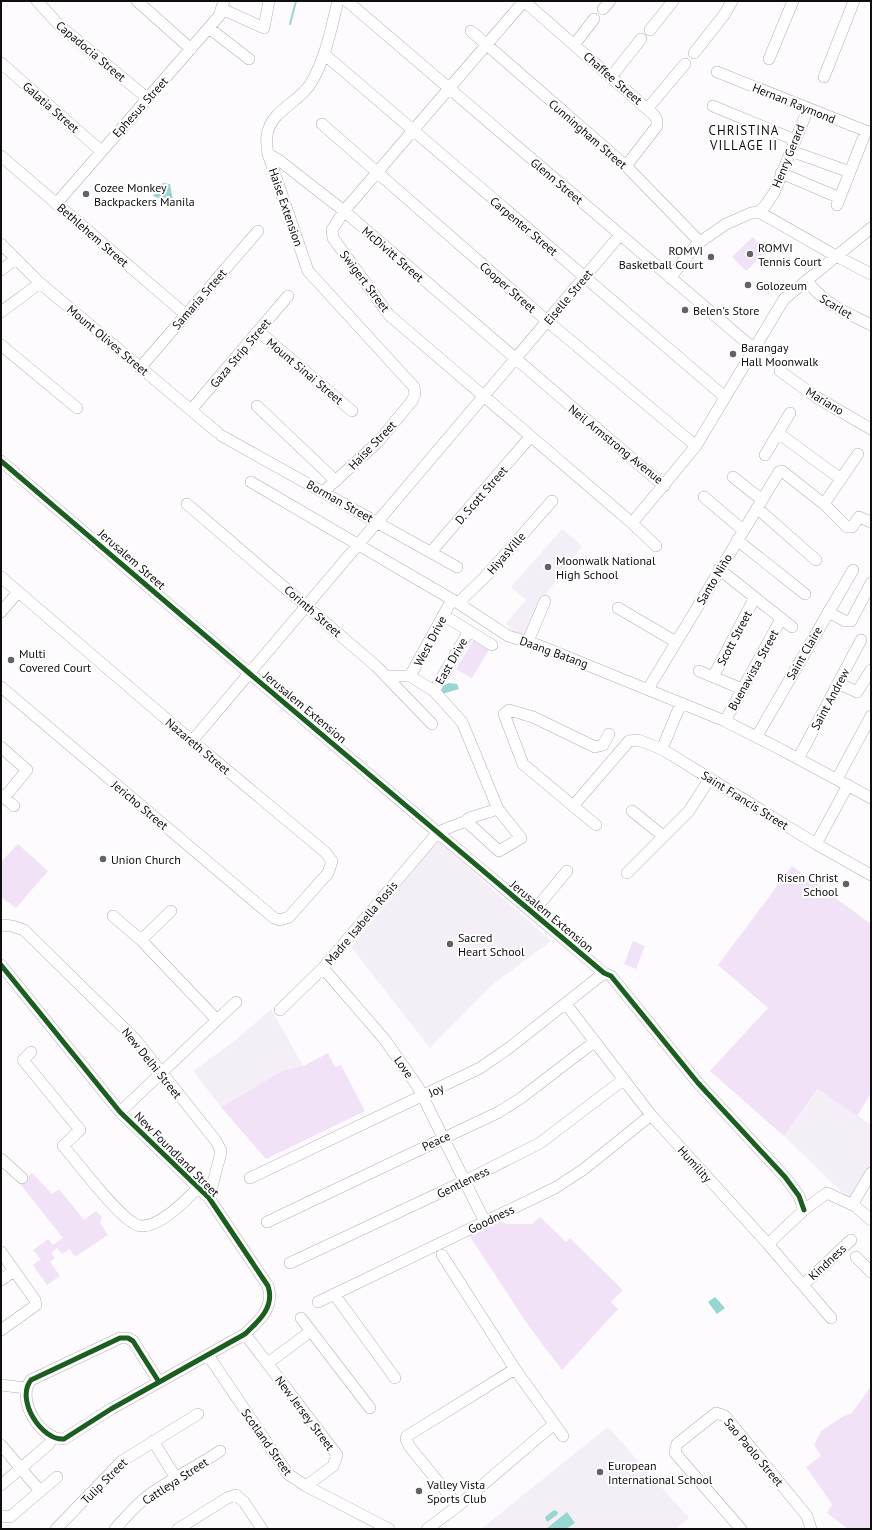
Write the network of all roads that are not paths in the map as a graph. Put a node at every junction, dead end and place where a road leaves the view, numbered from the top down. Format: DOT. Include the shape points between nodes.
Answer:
graph roads {
  1 [pos="37,1"];
  2 [pos="137,1"];
  3 [pos="269,1"];
  4 [pos="338,1"];
  5 [pos="347,1"];
  6 [pos="524,1"];
  7 [pos="673,1"];
  8 [pos="732,1"];
  9 [pos="793,1"];
  10 [pos="854,1"];
  11 [pos="223,5"];
  12 [pos="594,19"];
  13 [pos="209,28"];
  14 [pos="650,30"];
  15 [pos="470,31"];
  16 [pos="641,39"];
  17 [pos="486,44"];
  18 [pos="574,45"];
  19 [pos="191,49"];
  20 [pos="694,53"];
  21 [pos="324,54"];
  22 [pos="249,59"];
  23 [pos="769,60"];
  24 [pos="1,63"];
  25 [pos="685,64"];
  26 [pos="717,72"];
  27 [pos="611,77"];
  28 [pos="824,77"];
  29 [pos="449,90"];
  30 [pos="147,98"];
  31 [pos="713,106"];
  32 [pos="648,108"];
  33 [pos="808,109"];
  34 [pos="322,124"];
  35 [pos="413,131"];
  36 [pos="868,131"];
  37 [pos="795,140"];
  38 [pos="101,151"];
  39 [pos="791,151"];
  40 [pos="268,154"];
  41 [pos="1,156"];
  42 [pos="626,166"];
  43 [pos="850,172"];
  44 [pos="781,173"];
  45 [pos="377,174"];
  46 [pos="56,204"];
  47 [pos="344,211"];
  48 [pos="759,212"];
  49 [pos="871,228"];
  50 [pos="258,231"];
  51 [pos="620,235"];
  52 [pos="700,242"];
  53 [pos="1,244"];
  54 [pos="836,256"];
  55 [pos="16,259"];
  56 [pos="1,270"];
  57 [pos="871,274"];
  58 [pos="584,277"];
  59 [pos="670,278"];
  60 [pos="807,280"];
  61 [pos="40,282"];
  62 [pos="288,296"];
  63 [pos="1,312"];
  64 [pos="185,314"];
  65 [pos="548,321"];
  66 [pos="871,325"];
  67 [pos="258,331"];
  68 [pos="1,345"];
  69 [pos="753,350"];
  70 [pos="515,360"];
  71 [pos="767,360"];
  72 [pos="140,368"];
  73 [pos="780,371"];
  74 [pos="415,394"];
  75 [pos="484,397"];
  76 [pos="725,397"];
  77 [pos="257,406"];
  78 [pos="77,408"];
  79 [pos="191,410"];
  80 [pos="352,411"];
  81 [pos="790,413"];
  82 [pos="871,429"];
  83 [pos="778,433"];
  84 [pos="219,434"];
  85 [pos="530,437"];
  86 [pos="696,446"];
  87 [pos="858,454"];
  88 [pos="764,455"];
  89 [pos="1,461"];
  90 [pos="733,478"];
  91 [pos="841,479"];
  92 [pos="336,481"];
  93 [pos="251,482"];
  94 [pos="664,486"];
  95 [pos="323,492"];
  96 [pos="704,497"];
  97 [pos="552,501"];
  98 [pos="187,504"];
  99 [pos="760,504"];
  100 [pos="824,504"];
  101 [pos="377,522"];
  102 [pos="871,522"];
  103 [pos="632,523"];
  104 [pos="743,530"];
  105 [pos="737,540"];
  106 [pos="359,544"];
  107 [pos="656,546"];
  108 [pos="431,552"];
  109 [pos="816,560"];
  110 [pos="457,567"];
  111 [pos="719,569"];
  112 [pos="853,570"];
  113 [pos="1,577"];
  114 [pos="871,583"];
  115 [pos="18,592"];
  116 [pos="805,594"];
  117 [pos="754,598"];
  118 [pos="545,601"];
  119 [pos="454,604"];
  120 [pos="307,605"];
  121 [pos="618,608"];
  122 [pos="1,612"];
  123 [pos="828,612"];
  124 [pos="443,615"];
  125 [pos="781,619"];
  126 [pos="792,627"];
  127 [pos="469,631"];
  128 [pos="861,640"];
  129 [pos="528,641"];
  130 [pos="676,642"];
  131 [pos="492,645"];
  132 [pos="871,670"];
  133 [pos="699,671"];
  134 [pos="249,673"];
  135 [pos="386,676"];
  136 [pos="410,676"];
  137 [pos="713,676"];
  138 [pos="838,683"];
  139 [pos="1,687"];
  140 [pos="648,689"];
  141 [pos="742,689"];
  142 [pos="434,691"];
  143 [pos="681,703"];
  144 [pos="871,716"];
  145 [pos="725,721"];
  146 [pos="432,724"];
  147 [pos="609,734"];
  148 [pos="757,736"];
  149 [pos="192,741"];
  150 [pos="1,747"];
  151 [pos="662,749"];
  152 [pos="798,759"];
  153 [pos="710,778"];
  154 [pos="837,779"];
  155 [pos="848,785"];
  156 [pos="3,796"];
  157 [pos="871,798"];
  158 [pos="14,806"];
  159 [pos="573,806"];
  160 [pos="498,809"];
  161 [pos="632,811"];
  162 [pos="466,822"];
  163 [pos="596,825"];
  164 [pos="438,832"];
  165 [pos="663,836"];
  166 [pos="816,844"];
  167 [pos="567,871"];
  168 [pos="627,872"];
  169 [pos="871,875"];
  170 [pos="171,910"];
  171 [pos="533,912"];
  172 [pos="113,916"];
  173 [pos="280,920"];
  174 [pos="1,925"];
  175 [pos="141,940"];
  176 [pos="1,965"];
  177 [pos="323,968"];
  178 [pos="604,973"];
  179 [pos="236,1002"];
  180 [pos="566,1004"];
  181 [pos="280,1010"];
  182 [pos="217,1020"];
  183 [pos="594,1042"];
  184 [pos="31,1052"];
  185 [pos="160,1073"];
  186 [pos="623,1080"];
  187 [pos="423,1096"];
  188 [pos="120,1112"];
  189 [pos="651,1116"];
  190 [pos="444,1138"];
  191 [pos="1,1159"];
  192 [pos="871,1173"];
  193 [pos="22,1178"];
  194 [pos="250,1178"];
  195 [pos="465,1181"];
  196 [pos="199,1187"];
  197 [pos="210,1198"];
  198 [pos="855,1206"];
  199 [pos="804,1210"];
  200 [pos="871,1220"];
  201 [pos="268,1222"];
  202 [pos="485,1222"];
  203 [pos="851,1240"];
  204 [pos="768,1244"];
  205 [pos="1,1252"];
  206 [pos="442,1255"];
  207 [pos="856,1257"];
  208 [pos="290,1263"];
  209 [pos="14,1271"];
  210 [pos="871,1272"];
  211 [pos="1,1280"];
  212 [pos="804,1284"];
  213 [pos="334,1294"];
  214 [pos="318,1302"];
  215 [pos="301,1318"];
  216 [pos="831,1318"];
  217 [pos="1,1330"];
  218 [pos="311,1331"];
  219 [pos="245,1334"];
  220 [pos="208,1355"];
  221 [pos="268,1363"];
  222 [pos="515,1369"];
  223 [pos="395,1378"];
  224 [pos="159,1382"];
  225 [pos="1,1385"];
  226 [pos="26,1388"];
  227 [pos="370,1408"];
  228 [pos="198,1414"];
  229 [pos="554,1424"];
  230 [pos="563,1436"];
  231 [pos="53,1438"];
  232 [pos="153,1441"];
  233 [pos="1,1445"];
  234 [pos="220,1452"];
  235 [pos="21,1468"];
  236 [pos="57,1476"];
  237 [pos="176,1478"];
  238 [pos="1,1485"];
  239 [pos="306,1486"];
  240 [pos="40,1492"];
  241 [pos="458,1506"];
  242 [pos="1,1516"];
  243 [pos="259,1528"];
  244 [pos="56,1529"];
  245 [pos="115,1529"];
  246 [pos="178,1529"];
  247 [pos="389,1529"];
  248 [pos="427,1529"];
  249 [pos="741,1529"];
  250 [pos="811,1529"];
  1 -- 30 [label="street, Capadocia Street" via="60,26"];
  2 -- 19 [label="street"];
  3 -- 11 [label="street" via="264,28"];
  4 -- 21 [label="street, Haise Extension"];
  5 -- 29 [label="street, Glenn Street"];
  6 -- 17 [label="street, Swigert Street"];
  6 -- 18 [label="street, Chaffee Street"];
  7 -- 14 [label="street"];
  8 -- 20 [label="street"];
  9 -- 23 [label="street"];
  10 -- 28 [label="street"];
  11 -- 13 [label="street, Ephesus Street" via="219,16"];
  12 -- 18 [label="street"];
  13 -- 19 [label="street, Ephesus Street"];
  13 -- 22 [label="street"];
  15 -- 17 [label="street, Cunningham Street"];
  16 -- 27 [label="street"];
  17 -- 29 [label="street, Swigert Street"];
  17 -- 42 [label="street, Cunningham Street"];
  18 -- 27 [label="street, Chaffee Street"];
  19 -- 30 [label="street, Ephesus Street"];
  21 -- 35 [label="street, Carpenter Street"];
  21 -- 40 [label="street, Haise Extension" via="312,82 273,118 267,135"];
  24 -- 38 [label="street, Galatia Street"];
  25 -- 32 [label="street"];
  26 -- 33 [label="street, Hernan Raymond"];
  27 -- 32 [label="street, Chaffee Street"];
  29 -- 35 [label="street, Swigert Street"];
  29 -- 51 [label="street, Glenn Street"];
  30 -- 38 [label="street, Ephesus Street"];
  31 -- 37 [label="street"];
  32 -- 42 [label="street, Chaffee Street" via="657,120 657,126"];
  33 -- 36 [label="street, Hernan Raymond"];
  33 -- 37 [label="street, Henry Gerard"];
  34 -- 45 [label="street, Cooper Street"];
  35 -- 45 [label="street, Swigert Street"];
  35 -- 58 [label="street, Carpenter Street"];
  36 -- 43 [label="street"];
  37 -- 39 [label="street, Henry Gerard"];
  38 -- 46 [label="street, Ephesus Street"];
  39 -- 43 [label="street"];
  39 -- 44 [label="street, Henry Gerard"];
  40 -- 47 [label="street, McDivitt Street"];
  40 -- 74 [label="street, Haise Extension" via="308,271 414,387"];
  41 -- 46 [label="street, Bethlehem Street"];
  42 -- 52 [label="street, Cunningham Street"];
  43 -- 44 [label="street" via="839,202"];
  44 -- 48 [label="street, Henry Gerard" via="770,199"];
  45 -- 47 [label="street, Swigert Street"];
  45 -- 65 [label="street, Cooper Street"];
  46 -- 64 [label="street, Bethlehem Street"];
  47 -- 70 [label="street, McDivitt Street"];
  47 -- 75 [label="street, Swigert Street" via="332,230 332,238 384,308 410,334"];
  48 -- 52 [label="street" via="726,224"];
  48 -- 54 [label="street"];
  49 -- 54 [label="street, Neil Armstrong Avenue"];
  50 -- 64 [label="street, Samaria Srteet"];
  51 -- 58 [label="street, Eiselle Street"];
  51 -- 59 [label="street, Glenn Street"];
  52 -- 59 [label="street"];
  53 -- 55 [label="street, Mount Olives Street"];
  54 -- 57 [label="street"];
  54 -- 60 [label="street, Neil Armstrong Avenue"];
  55 -- 56 [label="street"];
  55 -- 61 [label="street, Mount Olives Street"];
  58 -- 65 [label="street, Eiselle Street"];
  58 -- 76 [label="street, Carpenter Street"];
  59 -- 69 [label="street, Glenn Street"];
  60 -- 66 [label="street, Scarlet" via="815,293 827,302"];
  60 -- 69 [label="street, Neil Armstrong Avenue" via="784,299"];
  61 -- 63 [label="street"];
  61 -- 72 [label="street, Mount Olives Street"];
  62 -- 67 [label="street, Gaza Strip Street"];
  64 -- 72 [label="street, Samaria Srteet"];
  65 -- 70 [label="street, Eiselle Street"];
  65 -- 86 [label="street, Cooper Street"];
  67 -- 79 [label="street, Gaza Strip Street"];
  67 -- 80 [label="street, Mount Sinai Street"];
  68 -- 78 [label="street"];
  69 -- 71 [label="street, Glenn Street"];
  69 -- 76 [label="street, Neil Armstrong Avenue"];
  70 -- 75 [label="street"];
  70 -- 94 [label="street, Neil Armstrong Avenue"];
  72 -- 79 [label="street, Mount Olives Street"];
  73 -- 82 [label="street, Mariano"];
  74 -- 92 [label="street, Haise Street" via="378,442"];
  75 -- 85 [label="street, Swigert Street"];
  75 -- 101 [label="street"];
  76 -- 86 [label="street, Neil Armstrong Avenue"];
  77 -- 92 [label="street"];
  79 -- 84 [label="street, Mount Olives Street"];
  81 -- 83 [label="street"];
  83 -- 88 [label="street"];
  83 -- 91 [label="street"];
  84 -- 95 [label="street, Borman Street"];
  85 -- 103 [label="street, Swigert Street"];
  85 -- 108 [label="street, D. Scott Street"];
  86 -- 94 [label="street, Neil Armstrong Avenue"];
  87 -- 91 [label="street"];
  89 -- 134 [label="street, Jerusalem Street"];
  90 -- 99 [label="street"];
  91 -- 100 [label="street"];
  92 -- 95 [label="street, Haise Street"];
  93 -- 106 [label="street, Daang Batang"];
  94 -- 103 [label="street"];
  95 -- 101 [label="street, Borman Street"];
  96 -- 104 [label="street"];
  97 -- 119 [label="street, HiyasVille" via="486,576"];
  98 -- 120 [label="street, Corinth Street"];
  99 -- 100 [label="street, Santo Niño" via="782,471"];
  99 -- 104 [label="street, Santo Niño"];
  99 -- 109 [label="street"];
  100 -- 102 [label="street" via="849,528 859,517"];
  101 -- 106 [label="street"];
  101 -- 108 [label="street, Borman Street"];
  103 -- 107 [label="street, Swigert Street"];
  104 -- 105 [label="street, Santo Niño"];
  105 -- 111 [label="street, Santo Niño"];
  105 -- 116 [label="street"];
  106 -- 119 [label="street, Daang Batang"];
  106 -- 120 [label="street"];
  108 -- 110 [label="street, Borman Street"];
  111 -- 117 [label="street"];
  111 -- 130 [label="street, Santo Niño"];
  112 -- 123 [label="street, Saint Claire"];
  113 -- 115 [label="street, Nazareth Street"];
  114 -- 123 [label="street" via="851,621 845,621"];
  115 -- 122 [label="street"];
  115 -- 149 [label="street, Nazareth Street"];
  117 -- 125 [label="street"];
  117 -- 137 [label="street, Scott Street"];
  118 -- 129 [label="street"];
  119 -- 124 [label="street, West Drive"];
  119 -- 129 [label="street, Daang Batang" via="508,636"];
  120 -- 134 [label="street"];
  120 -- 135 [label="street, Corinth Street"];
  121 -- 130 [label="street"];
  123 -- 148 [label="street, Saint Claire"];
  124 -- 127 [label="street"];
  124 -- 136 [label="street, West Drive"];
  125 -- 126 [label="street"];
  125 -- 141 [label="street, Buenavista Street"];
  127 -- 131 [label="street"];
  127 -- 142 [label="street, East Drive"];
  128 -- 138 [label="street, Saint Andrew"];
  129 -- 140 [label="street, Daang Batang"];
  130 -- 140 [label="street, Santo Niño"];
  132 -- 138 [label="street" via="858,692"];
  133 -- 137 [label="street"];
  134 -- 149 [label="street"];
  134 -- 164 [label="street, Jerusalem Extension"];
  135 -- 136 [label="street, West Drive"];
  135 -- 146 [label="street, Corinth Street"];
  136 -- 142 [label="street"];
  137 -- 141 [label="street"];
  138 -- 152 [label="street, Saint Andrew"];
  139 -- 173 [label="street, Jericho Street" via="270,915"];
  140 -- 143 [label="street, Daang Batang"];
  141 -- 145 [label="street, Buenavista Street"];
  142 -- 160 [label="street" via="464,726"];
  143 -- 145 [label="street, Daang Batang"];
  143 -- 151 [label="street"];
  144 -- 154 [label="street"];
  145 -- 148 [label="street, Daang Batang"];
  147 -- 159 [label="street" via="603,745 596,747 533,717 511,710 505,712 504,717 523,764"];
  148 -- 152 [label="street, Daang Batang"];
  149 -- 173 [label="street, Nazareth Street" via="330,856 332,861 328,873 289,917"];
  150 -- 156 [label="street" via="27,770"];
  151 -- 153 [label="street, Saint Francis Street"];
  151 -- 159 [label="street, Saint Francis Street" via="631,739"];
  152 -- 154 [label="street, Daang Batang"];
  153 -- 165 [label="street" via="689,811"];
  153 -- 166 [label="street, Saint Francis Street"];
  154 -- 155 [label="street, Daang Batang"];
  155 -- 157 [label="street, Daang Batang"];
  155 -- 166 [label="street"];
  156 -- 158 [label="street"];
  159 -- 163 [label="street"];
  160 -- 162 [label="street" via="469,818"];
  160 -- 162 [label="street" via="520,838 501,851"];
  161 -- 165 [label="street"];
  162 -- 164 [label="street"];
  164 -- 171 [label="street, Jerusalem Extension"];
  164 -- 177 [label="street, Madre Isabella Rosis"];
  165 -- 168 [label="street"];
  166 -- 169 [label="street, Saint Francis Street"];
  167 -- 171 [label="street"];
  170 -- 175 [label="street"];
  171 -- 178 [label="street, Jerusalem Extension"];
  172 -- 175 [label="street"];
  174 -- 185 [label="street, New Delhi Street" via="24,930 135,1039"];
  175 -- 182 [label="street"];
  176 -- 188 [label="street, New Foundland Street"];
  177 -- 181 [label="street, Madre Isabella Rosis"];
  177 -- 187 [label="street, Love" via="385,1040"];
  178 -- 180 [label="street, Joy"];
  178 -- 199 [label="street, Jerusalem Extension" via="613,977 698,1083 785,1177 799,1196"];
  179 -- 182 [label="street"];
  180 -- 183 [label="street, Humility"];
  180 -- 187 [label="street, Joy" via="480,1068"];
  182 -- 185 [label="street"];
  183 -- 186 [label="street, Humility"];
  183 -- 190 [label="street, Peace" via="511,1105"];
  184 -- 196 [label="street" via="23,1060 80,1130 63,1146 102,1193 134,1224 146,1226 167,1215"];
  185 -- 188 [label="street"];
  185 -- 197 [label="street, New Delhi Street" via="219,1146 220,1156"];
  186 -- 189 [label="street, Humility"];
  186 -- 195 [label="street, Gentleness" via="540,1143"];
  187 -- 190 [label="street, Love"];
  187 -- 194 [label="street, Joy"];
  188 -- 196 [label="street, New Foundland Street"];
  189 -- 202 [label="street, Goodness" via="584,1169 555,1188"];
  189 -- 204 [label="street, Humility"];
  190 -- 195 [label="street, Love"];
  190 -- 201 [label="street, Peace"];
  191 -- 193 [label="street"];
  192 -- 198 [label="street" via="855,1200"];
  195 -- 202 [label="street, Love"];
  195 -- 208 [label="street, Gentleness"];
  196 -- 197 [label="street, New Foundland Street"];
  197 -- 219 [label="street, New Foundland Street" via="270,1290 270,1301 266,1311"];
  198 -- 199 [label="street" via="827,1193"];
  198 -- 200 [label="street"];
  199 -- 204 [label="street"];
  202 -- 213 [label="street, Goodness"];
  203 -- 212 [label="street, Kindness"];
  204 -- 212 [label="street, Humility"];
  205 -- 209 [label="street"];
  206 -- 222 [label="street"];
  207 -- 210 [label="street"];
  209 -- 211 [label="street"];
  209 -- 217 [label="street" via="36,1305"];
  212 -- 216 [label="street, Humility"];
  213 -- 214 [label="street, Goodness"];
  213 -- 223 [label="street"];
  215 -- 218 [label="street"];
  218 -- 221 [label="street"];
  218 -- 227 [label="street"];
  219 -- 220 [label="street, New Foundland Street"];
  219 -- 221 [label="street, New Jersey Street"];
  220 -- 224 [label="street, New Foundland Street"];
  220 -- 239 [label="street, Scotland Street" via="284,1470"];
  221 -- 239 [label="street, New Jersey Street" via="337,1455 333,1466"];
  222 -- 229 [label="street"];
  222 -- 241 [label="street" via="407,1436 409,1446"];
  224 -- 226 [label="street" via="133,1341 124,1338 72,1359 31,1380"];
  224 -- 231 [label="street, New Foundland Street" via="64,1439"];
  225 -- 226 [label="street"];
  226 -- 231 [label="street" via="26,1402 30,1412"];
  228 -- 232 [label="street, Tulip Street"];
  229 -- 230 [label="street"];
  229 -- 241 [label="street"];
  231 -- 235 [label="street"];
  232 -- 237 [label="street"];
  232 -- 244 [label="street, Tulip Street" via="122,1461"];
  233 -- 235 [label="street"];
  234 -- 237 [label="street, Cattleya Street"];
  235 -- 238 [label="street"];
  235 -- 240 [label="street"];
  236 -- 240 [label="street"];
  237 -- 245 [label="street, Cattleya Street" via="143,1499"];
  239 -- 247 [label="street, Scotland Street"];
  240 -- 242 [label="street" via="10,1517"];
  241 -- 248 [label="street"];
  243 -- 246 [label="street" via="244,1502 236,1495"];
  249 -- 250 [label="street, Sao Paolo Street" via="675,1453 676,1444 716,1413 722,1414 730,1422 807,1516"];
}
